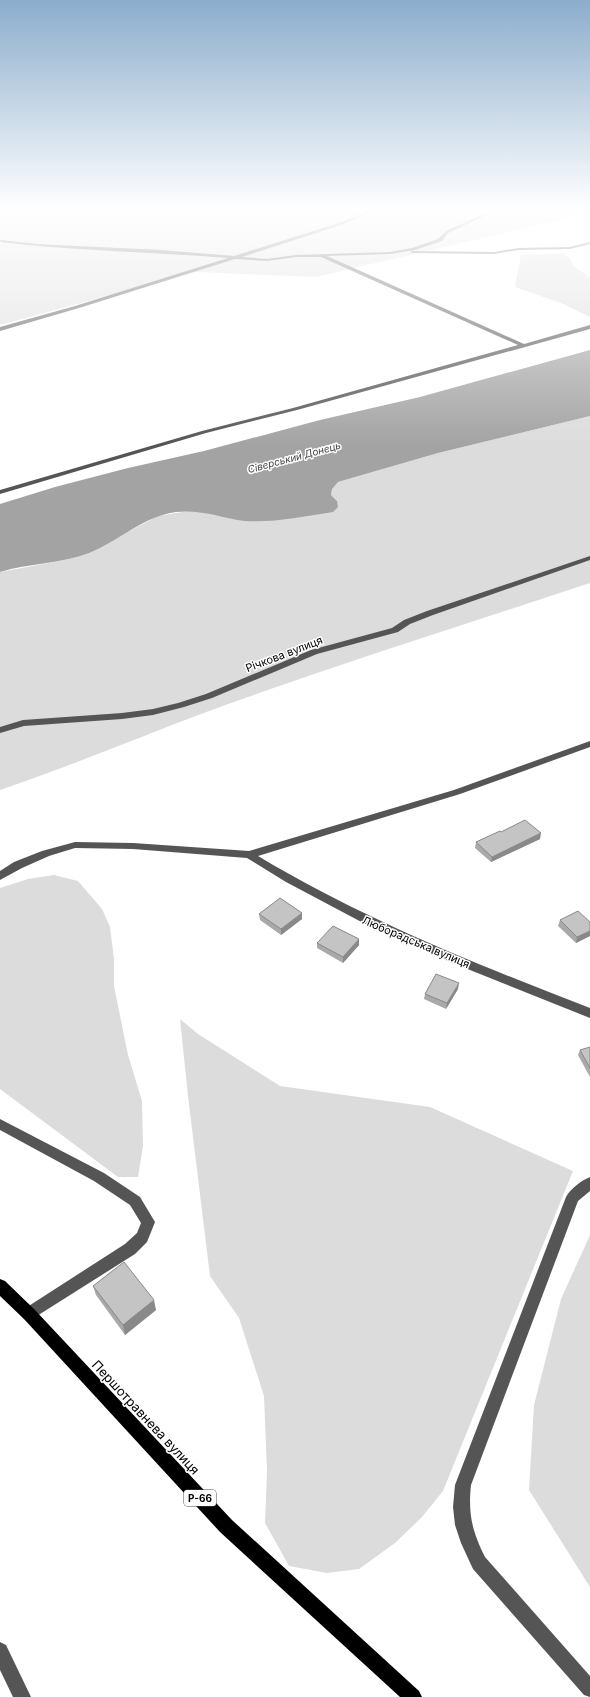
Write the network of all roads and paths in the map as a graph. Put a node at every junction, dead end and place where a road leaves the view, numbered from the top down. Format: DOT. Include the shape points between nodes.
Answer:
graph roads {
  1 [pos="143,286"];
  2 [pos="391,286"];
  3 [pos="590,327"];
  4 [pos="0,329"];
  5 [pos="524,346"];
  6 [pos="0,492"];
  7 [pos="590,558"];
  8 [pos="0,730"];
  9 [pos="590,744"];
  10 [pos="250,855"];
  11 [pos="0,876"];
  12 [pos="590,1013"];
  13 [pos="0,1124"];
  14 [pos="590,1183"];
  15 [pos="0,1286"];
  16 [pos="29,1314"];
  17 [pos="0,1651"];
  18 [pos="590,1689"];
  19 [pos="22,1697"];
  20 [pos="413,1697"];
  1 -- 4 [label="street"];
  2 -- 5 [label="street"];
  3 -- 5 [label="street"];
  5 -- 6 [label="street" via="204,432"];
  7 -- 8 [label="street, Річкова вулиця" via="430,612 395,630 314,652 181,705 153,712 23,724"];
  9 -- 10 [label="street" via="457,792"];
  10 -- 11 [label="street" via="132,846 75,845 46,853"];
  10 -- 12 [label="street, Люборадська вулиця" via="283,877 369,922 504,980"];
  13 -- 16 [label="street" via="99,1177 135,1202 148,1222 142,1237 130,1249"];
  14 -- 18 [label="street" via="573,1197 464,1485 461,1503 462,1522 468,1543 479,1563"];
  15 -- 16 [label="main road, Першотравнева вулиця / Р-66"];
  16 -- 20 [label="main road, Першотравнева вулиця / Р-66" via="226,1526"];
  17 -- 19 [label="street"];
}
